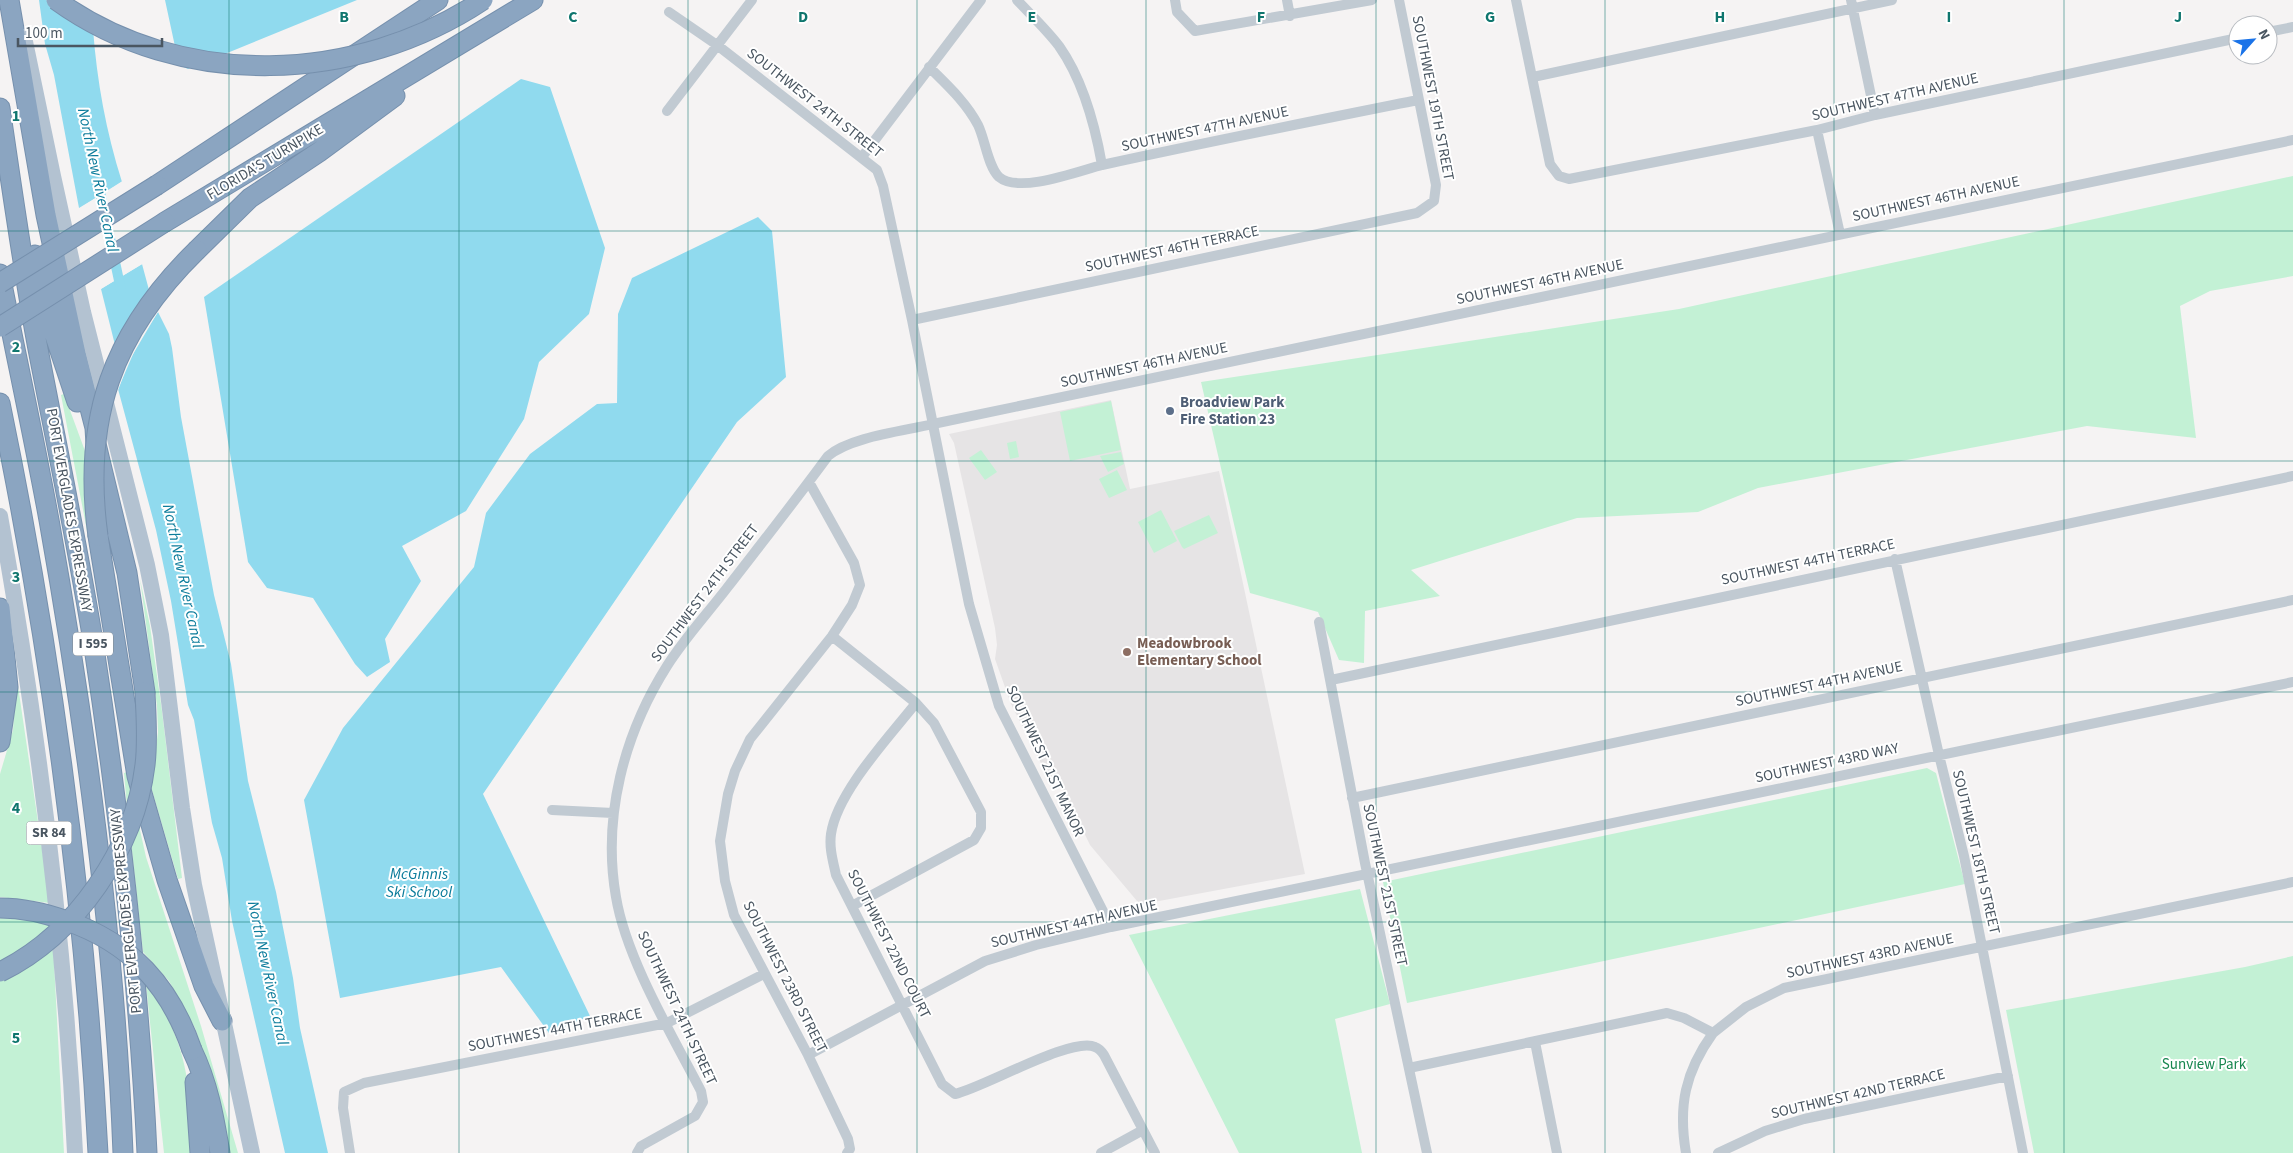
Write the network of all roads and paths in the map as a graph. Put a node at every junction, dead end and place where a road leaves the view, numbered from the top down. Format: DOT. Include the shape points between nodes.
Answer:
graph roads {
  1 [pos="10,0"];
  2 [pos="17,0"];
  3 [pos="56,0"];
  4 [pos="438,0"];
  5 [pos="483,0"];
  6 [pos="533,0"];
  7 [pos="752,0"];
  8 [pos="981,0"];
  9 [pos="1017,0"];
  10 [pos="1175,0"];
  11 [pos="1287,0"];
  12 [pos="1372,0"];
  13 [pos="1399,0"];
  14 [pos="1516,0"];
  15 [pos="1892,0"];
  16 [pos="1852,4"];
  17 [pos="669,12"];
  18 [pos="1290,16"];
  19 [pos="2293,27"];
  20 [pos="489,28"];
  21 [pos="2278,30"];
  22 [pos="2228,40"];
  23 [pos="717,45"];
  24 [pos="929,68"];
  25 [pos="1533,77"];
  26 [pos="1418,100"];
  27 [pos="0,108"];
  28 [pos="667,111"];
  29 [pos="1875,115"];
  30 [pos="1817,130"];
  31 [pos="5,140"];
  32 [pos="2293,140"];
  33 [pos="862,156"];
  34 [pos="1102,165"];
  35 [pos="1434,201"];
  36 [pos="1840,234"];
  37 [pos="0,274"];
  38 [pos="0,283"];
  39 [pos="912,320"];
  40 [pos="0,327"];
  41 [pos="0,403"];
  42 [pos="933,424"];
  43 [pos="96,444"];
  44 [pos="2293,476"];
  45 [pos="809,482"];
  46 [pos="0,516"];
  47 [pos="1895,559"];
  48 [pos="2293,600"];
  49 [pos="0,608"];
  50 [pos="1319,622"];
  51 [pos="832,636"];
  52 [pos="1922,678"];
  53 [pos="1331,680"];
  54 [pos="2293,682"];
  55 [pos="916,703"];
  56 [pos="0,742"];
  57 [pos="1939,755"];
  58 [pos="1352,798"];
  59 [pos="552,810"];
  60 [pos="613,813"];
  61 [pos="1367,875"];
  62 [pos="2293,882"];
  63 [pos="852,906"];
  64 [pos="0,908"];
  65 [pos="1111,927"];
  66 [pos="1983,947"];
  67 [pos="0,972"];
  68 [pos="764,974"];
  69 [pos="903,1003"];
  70 [pos="222,1021"];
  71 [pos="667,1023"];
  72 [pos="1713,1033"];
  73 [pos="1535,1042"];
  74 [pos="192,1050"];
  75 [pos="808,1055"];
  76 [pos="1409,1068"];
  77 [pos="2008,1076"];
  78 [pos="1143,1130"];
  79 [pos="848,1151"];
  80 [pos="75,1153"];
  81 [pos="98,1153"];
  82 [pos="123,1153"];
  83 [pos="146,1153"];
  84 [pos="200,1153"];
  85 [pos="220,1153"];
  86 [pos="252,1153"];
  87 [pos="350,1153"];
  88 [pos="637,1153"];
  89 [pos="1101,1153"];
  90 [pos="1155,1153"];
  91 [pos="1427,1153"];
  92 [pos="1557,1153"];
  93 [pos="1686,1153"];
  94 [pos="1718,1153"];
  95 [pos="2023,1153"];
  1 -- 43 [label="highway" via="46,214"];
  2 -- 70 [label="main road" via="83,312 147,565 160,635 189,851"];
  3 -- 5 [label="highway, bridge" via="132,41 184,57 254,66 338,60 388,47 439,26"];
  4 -- 38 [label="highway, bridge" via="157,186"];
  6 -- 20 [label="highway, FLORIDA'S TURNPIKE"];
  7 -- 23 [label="street"];
  8 -- 24 [label="street"];
  9 -- 34 [label="street" via="1059,46 1076,78 1097,138"];
  10 -- 18 [label="street" via="1177,12 1195,31"];
  11 -- 18 [label="street"];
  12 -- 18 [label="street"];
  13 -- 26 [label="street, SOUTHWEST 19TH STREET"];
  14 -- 25 [label="street"];
  15 -- 16 [label="street"];
  16 -- 25 [label="street"];
  16 -- 29 [label="street"];
  17 -- 23 [label="street, SOUTHWEST 24TH STREET"];
  19 -- 21 [label="street"];
  20 -- 40 [label="highway, FLORIDA'S TURNPIKE, bridge" via="165,222"];
  20 -- 70 [label="highway, bridge" via="319,152 250,198 197,250 164,285 142,315 108,385 100,411 94,447 94,504 137,776 170,888 204,986"];
  22 -- 29 [label="street, SOUTHWEST 47TH AVENUE"];
  23 -- 28 [label="street"];
  23 -- 33 [label="street, SOUTHWEST 24TH STREET"];
  24 -- 33 [label="street"];
  24 -- 34 [label="street, SOUTHWEST 47TH AVENUE" via="959,96 978,125 993,168 1000,177 1012,183 1028,184"];
  25 -- 30 [label="street, SOUTHWEST 47TH AVENUE" via="1550,164 1559,176 1569,179"];
  26 -- 34 [label="street, SOUTHWEST 47TH AVENUE"];
  26 -- 35 [label="street, SOUTHWEST 19TH STREET" via="1436,185"];
  27 -- 31 [label="highway, PORT EVERGLADES EXPRESSWAY / I 595"];
  29 -- 30 [label="street, SOUTHWEST 47TH AVENUE"];
  30 -- 36 [label="street"];
  31 -- 43 [label="highway" via="53,332 83,420"];
  31 -- 83 [label="highway, PORT EVERGLADES EXPRESSWAY / I 595" via="38,348 66,485 100,692 127,900"];
  32 -- 36 [label="street, SOUTHWEST 46TH AVENUE"];
  33 -- 39 [label="street, SOUTHWEST 24TH STREET" via="877,170 883,186"];
  35 -- 39 [label="street, SOUTHWEST 46TH TERRACE" via="1417,213"];
  36 -- 42 [label="street, SOUTHWEST 46TH AVENUE"];
  37 -- 82 [label="highway" via="48,517 80,706 105,913"];
  39 -- 42 [label="street, SOUTHWEST 24TH STREET"];
  41 -- 81 [label="highway" via="44,641 62,762 83,942"];
  42 -- 45 [label="street, SOUTHWEST 46TH AVENUE" via="842,446 828,456"];
  42 -- 65 [label="street, SOUTHWEST 21ST MANOR" via="970,604 1000,706"];
  43 -- 67 [label="highway, bridge" via="127,573 145,692 145,766 134,812 118,852 98,882 74,914 36,949"];
  44 -- 47 [label="street, SOUTHWEST 44TH TERRACE"];
  45 -- 51 [label="street, SOUTHWEST 23RD STREET" via="854,563 860,585 852,605"];
  45 -- 60 [label="street, SOUTHWEST 24TH STREET" via="667,666 629,744"];
  46 -- 80 [label="main road, SR 84" via="23,649 52,856 70,1046"];
  47 -- 52 [label="street, SOUTHWEST 18TH STREET"];
  47 -- 53 [label="street, SOUTHWEST 44TH TERRACE"];
  48 -- 52 [label="street, SOUTHWEST 44TH AVENUE"];
  49 -- 56 [label="highway" via="8,687"];
  50 -- 53 [label="street, SOUTHWEST 21ST STREET"];
  51 -- 55 [label="street"];
  51 -- 68 [label="street, SOUTHWEST 23RD STREET" via="750,739 728,794 720,841 725,881 734,915"];
  52 -- 57 [label="street, SOUTHWEST 18TH STREET"];
  52 -- 58 [label="street, SOUTHWEST 44TH AVENUE"];
  53 -- 58 [label="street, SOUTHWEST 21ST STREET"];
  54 -- 57 [label="street, SOUTHWEST 43RD WAY"];
  55 -- 63 [label="street, SOUTHWEST 22ND COURT" via="842,802 831,832 830,853 836,875"];
  55 -- 63 [label="street" via="934,723 982,812 981,828 974,840"];
  57 -- 61 [label="street, SOUTHWEST 43RD WAY"];
  57 -- 66 [label="street, SOUTHWEST 18TH STREET"];
  58 -- 61 [label="street, SOUTHWEST 21ST STREET"];
  59 -- 60 [label="street"];
  60 -- 71 [label="street, SOUTHWEST 24TH STREET" via="616,898 628,938"];
  61 -- 65 [label="street, SOUTHWEST 44TH AVENUE"];
  61 -- 76 [label="street, SOUTHWEST 21ST STREET"];
  62 -- 66 [label="street, SOUTHWEST 43RD AVENUE"];
  63 -- 69 [label="street, SOUTHWEST 22ND COURT"];
  64 -- 74 [label="highway, bridge" via="44,912 92,930 122,949 148,972 169,1000"];
  65 -- 69 [label="street, SOUTHWEST 44TH AVENUE" via="985,961"];
  66 -- 72 [label="street, SOUTHWEST 43RD AVENUE" via="1784,988 1746,1007"];
  66 -- 77 [label="street, SOUTHWEST 18TH STREET"];
  68 -- 71 [label="street, SOUTHWEST 44TH TERRACE"];
  68 -- 75 [label="street, SOUTHWEST 23RD STREET"];
  69 -- 75 [label="street, SOUTHWEST 44TH AVENUE"];
  69 -- 78 [label="street, SOUTHWEST 22ND COURT" via="942,1084 955,1094 1025,1063 1083,1045 1096,1047 1104,1055"];
  70 -- 86 [label="main road"];
  71 -- 87 [label="street, SOUTHWEST 44TH TERRACE" via="364,1083 344,1092 343,1108"];
  71 -- 88 [label="street, SOUTHWEST 24TH STREET" via="703,1102 695,1116 641,1146"];
  72 -- 73 [label="street" via="1667,1013"];
  72 -- 93 [label="street" via="1699,1052 1683,1101 1682,1130"];
  73 -- 76 [label="street"];
  73 -- 92 [label="street"];
  74 -- 84 [label="highway"];
  74 -- 85 [label="highway" via="207,1089"];
  75 -- 79 [label="street, SOUTHWEST 23RD STREET" via="848,1139"];
  76 -- 91 [label="street, SOUTHWEST 21ST STREET"];
  77 -- 94 [label="street, SOUTHWEST 42ND TERRACE" via="1804,1119 1765,1131"];
  77 -- 95 [label="street, SOUTHWEST 18TH STREET"];
  78 -- 89 [label="street"];
  78 -- 90 [label="street"];
}
